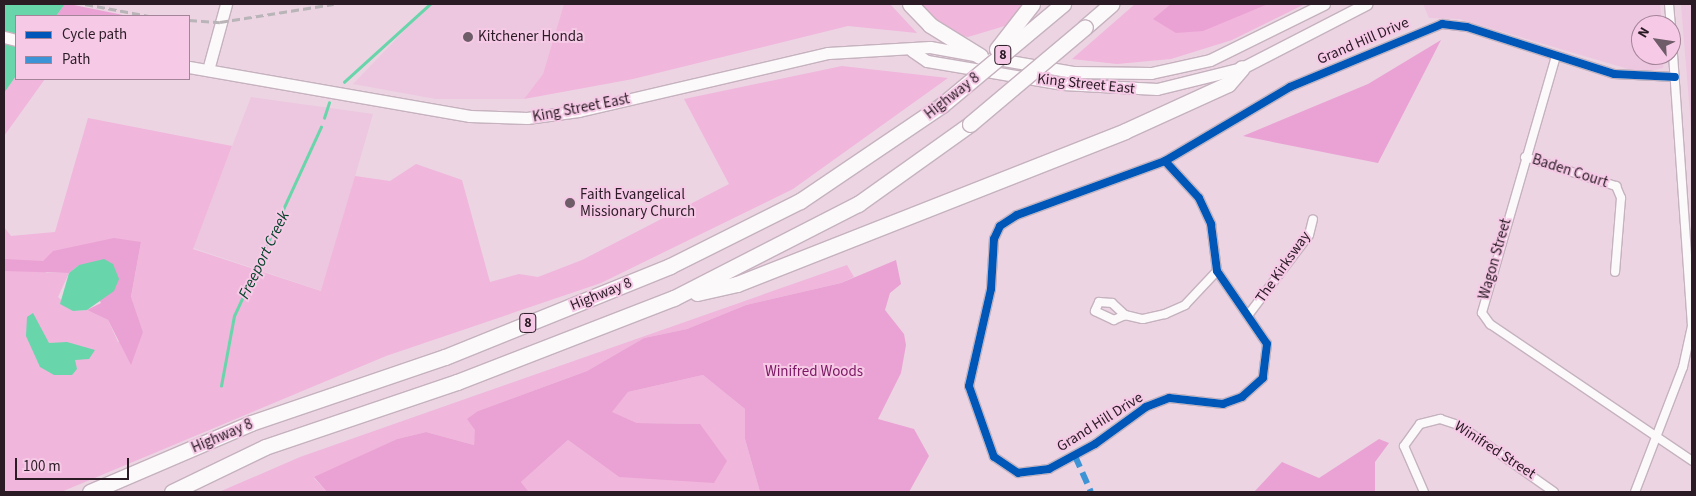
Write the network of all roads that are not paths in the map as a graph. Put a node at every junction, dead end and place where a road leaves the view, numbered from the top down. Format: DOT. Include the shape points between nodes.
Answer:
graph roads {
  1 [pos="226,4"];
  2 [pos="910,4"];
  3 [pos="1032,4"];
  4 [pos="1063,4"];
  5 [pos="1112,4"];
  6 [pos="1324,4"];
  7 [pos="1366,4"];
  8 [pos="912,51"];
  9 [pos="980,56"];
  10 [pos="1556,56"];
  11 [pos="1674,65"];
  12 [pos="190,67"];
  13 [pos="1242,68"];
  14 [pos="208,70"];
  15 [pos="1675,77"];
  16 [pos="942,105"];
  17 [pos="1526,157"];
  18 [pos="1164,161"];
  19 [pos="1313,218"];
  20 [pos="1217,271"];
  21 [pos="1615,272"];
  22 [pos="674,298"];
  23 [pos="1249,314"];
  24 [pos="1125,315"];
  25 [pos="1691,344"];
  26 [pos="1656,438"];
  27 [pos="1692,460"];
  28 [pos="90,492"];
  29 [pos="172,492"];
  30 [pos="1424,492"];
  31 [pos="1554,492"];
  32 [pos="1635,492"];
  1 -- 14 [label="main road"];
  2 -- 9 [label="highway" via="930,25"];
  3 -- 16 [label="highway, bridge" via="1015,31 952,89"];
  4 -- 16 [label="highway, Highway 8 / 8, bridge"];
  5 -- 22 [label="highway, Highway 8 / 8, bridge" via="970,124 858,204"];
  6 -- 9 [label="main road, King Street East" via="1210,60 1151,73 1072,72"];
  7 -- 13 [label="main road, King Street East"];
  8 -- 9 [label="main road, King Street East" via="930,48"];
  8 -- 13 [label="main road, King Street East" via="927,60 1108,89 1176,87"];
  8 -- 14 [label="main road, King Street East" via="828,52 579,111 527,118 470,116"];
  10 -- 15 [label="street, Grand Hill Drive" via="1633,78"];
  10 -- 17 [label="street, Wagon Street"];
  10 -- 18 [label="street, Grand Hill Drive" via="1467,27 1430,27 1290,87"];
  11 -- 15 [label="street"];
  12 -- 14 [label="main road, King Street East"];
  13 -- 22 [label="highway" via="1228,84 1126,131 737,284"];
  15 -- 25 [label="street" via="1692,304"];
  16 -- 28 [label="highway, Highway 8 / 8" via="800,202 670,266 444,357 251,423"];
  17 -- 21 [label="street, Baden Court" via="1616,186 1621,198"];
  17 -- 26 [label="street, Wagon Street" via="1482,304 1483,316"];
  18 -- 20 [label="street, Grand Hill Drive" via="1199,198 1211,224"];
  18 -- 23 [label="street, Grand Hill Drive" via="1017,215 1000,226 969,386 994,457 1018,473 1049,469 1095,444 1146,407 1169,398 1223,404 1242,397 1263,378 1268,361 1267,344"];
  19 -- 23 [label="street, The Kirksway" via="1309,235"];
  20 -- 23 [label="street, Grand Hill Drive"];
  20 -- 24 [label="street" via="1185,305 1144,320"];
  22 -- 29 [label="highway, Highway 8 / 8" via="457,382 265,447"];
  25 -- 26 [label="street"];
  26 -- 27 [label="street"];
  26 -- 32 [label="street"];
  30 -- 31 [label="street, Winifred Street" via="1404,446 1420,424 1440,419 1459,425"];
}
